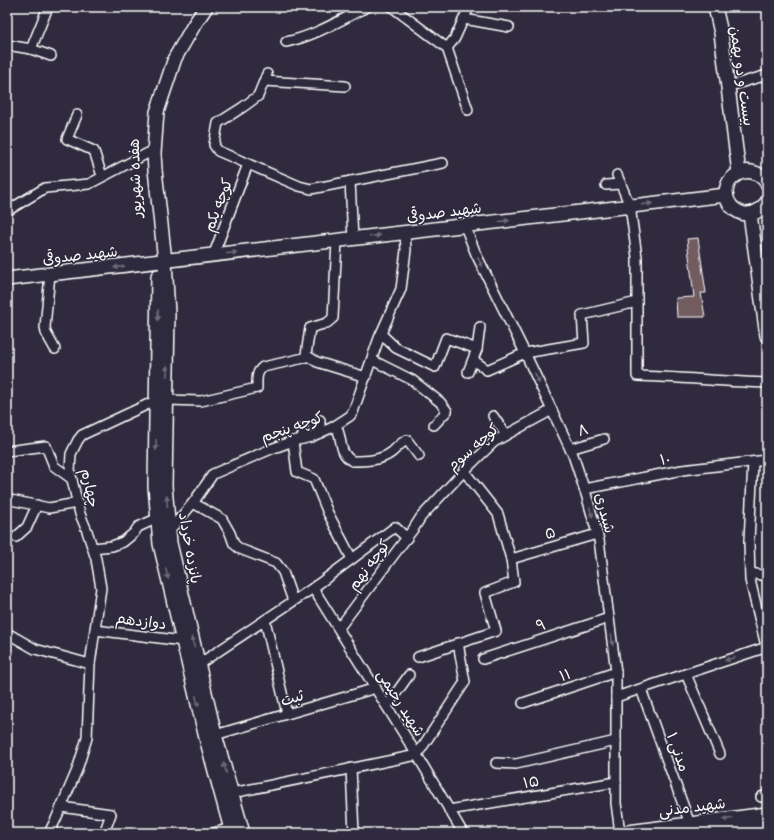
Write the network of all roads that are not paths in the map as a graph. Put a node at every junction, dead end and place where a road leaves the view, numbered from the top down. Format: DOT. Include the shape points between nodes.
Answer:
graph roads {
  1 [pos="48,7"];
  2 [pos="198,7"];
  3 [pos="206,7"];
  4 [pos="367,7"];
  5 [pos="392,7"];
  6 [pos="469,7"];
  7 [pos="715,7"];
  8 [pos="722,7"];
  9 [pos="464,19"];
  10 [pos="509,27"];
  11 [pos="286,42"];
  12 [pos="7,45"];
  13 [pos="31,48"];
  14 [pos="447,48"];
  15 [pos="51,56"];
  16 [pos="767,75"];
  17 [pos="733,85"];
  18 [pos="345,86"];
  19 [pos="468,110"];
  20 [pos="77,115"];
  21 [pos="148,153"];
  22 [pos="443,163"];
  23 [pos="248,164"];
  24 [pos="742,172"];
  25 [pos="617,175"];
  26 [pos="102,176"];
  27 [pos="350,181"];
  28 [pos="767,183"];
  29 [pos="621,184"];
  30 [pos="606,185"];
  31 [pos="726,195"];
  32 [pos="767,202"];
  33 [pos="630,206"];
  34 [pos="7,211"];
  35 [pos="750,214"];
  36 [pos="465,226"];
  37 [pos="405,233"];
  38 [pos="353,239"];
  39 [pos="337,241"];
  40 [pos="213,256"];
  41 [pos="161,262"];
  42 [pos="50,274"];
  43 [pos="7,279"];
  44 [pos="637,302"];
  45 [pos="480,327"];
  46 [pos="381,334"];
  47 [pos="767,336"];
  48 [pos="55,349"];
  49 [pos="477,349"];
  50 [pos="525,353"];
  51 [pos="306,355"];
  52 [pos="372,360"];
  53 [pos="473,360"];
  54 [pos="468,372"];
  55 [pos="366,377"];
  56 [pos="767,383"];
  57 [pos="162,400"];
  58 [pos="552,410"];
  59 [pos="493,416"];
  60 [pos="320,420"];
  61 [pos="434,425"];
  62 [pos="333,427"];
  63 [pos="303,428"];
  64 [pos="320,433"];
  65 [pos="506,434"];
  66 [pos="303,439"];
  67 [pos="604,439"];
  68 [pos="293,441"];
  69 [pos="570,449"];
  70 [pos="7,451"];
  71 [pos="419,456"];
  72 [pos="767,460"];
  73 [pos="753,462"];
  74 [pos="464,471"];
  75 [pos="72,479"];
  76 [pos="584,489"];
  77 [pos="11,500"];
  78 [pos="77,503"];
  79 [pos="193,503"];
  80 [pos="37,505"];
  81 [pos="421,517"];
  82 [pos="158,518"];
  83 [pos="169,531"];
  84 [pos="597,534"];
  85 [pos="16,537"];
  86 [pos="407,538"];
  87 [pos="93,548"];
  88 [pos="352,559"];
  89 [pos="511,559"];
  90 [pos="750,574"];
  91 [pos="767,576"];
  92 [pos="313,588"];
  93 [pos="293,601"];
  94 [pos="609,618"];
  95 [pos="265,620"];
  96 [pos="339,628"];
  97 [pos="95,630"];
  98 [pos="7,633"];
  99 [pos="183,641"];
  100 [pos="458,643"];
  101 [pos="767,648"];
  102 [pos="418,657"];
  103 [pos="483,659"];
  104 [pos="90,664"];
  105 [pos="199,664"];
  106 [pos="616,672"];
  107 [pos="686,674"];
  108 [pos="409,675"];
  109 [pos="376,688"];
  110 [pos="641,689"];
  111 [pos="616,697"];
  112 [pos="523,703"];
  113 [pos="387,706"];
  114 [pos="287,714"];
  115 [pos="216,735"];
  116 [pos="616,741"];
  117 [pos="720,754"];
  118 [pos="417,755"];
  119 [pos="496,763"];
  120 [pos="351,768"];
  121 [pos="616,782"];
  122 [pos="232,793"];
  123 [pos="61,807"];
  124 [pos="449,810"];
  125 [pos="767,814"];
  126 [pos="690,824"];
  127 [pos="767,825"];
  128 [pos="232,830"];
  129 [pos="49,833"];
  130 [pos="104,833"];
  131 [pos="213,833"];
  132 [pos="243,833"];
  133 [pos="354,833"];
  134 [pos="463,833"];
  135 [pos="620,833"];
  136 [pos="706,833"];
  1 -- 13 [label="street"];
  2 -- 21 [label="main road, هفده شهریور" via="180,35 163,72 151,111"];
  3 -- 41 [label="main road, هفده شهریور" via="176,58 157,112 154,153"];
  4 -- 11 [label="street" via="304,38"];
  5 -- 14 [label="street"];
  6 -- 9 [label="street"];
  7 -- 24 [label="main road, بیست و دو بهمن"];
  8 -- 17 [label="main road, بیست و دو بهمن"];
  9 -- 10 [label="street"];
  9 -- 14 [label="street"];
  12 -- 13 [label="street"];
  13 -- 15 [label="street"];
  14 -- 19 [label="street"];
  16 -- 17 [label="street"];
  17 -- 24 [label="main road, بیست و دو بهمن"];
  18 -- 23 [label="street" via="265,77 258,96 218,123 214,145 218,151"];
  20 -- 26 [label="street" via="67,139 94,151"];
  21 -- 26 [label="street"];
  21 -- 41 [label="main road, هفده شهریور" via="149,187"];
  22 -- 27 [label="street"];
  23 -- 27 [label="street" via="311,189"];
  23 -- 40 [label="street, کوچه یکم"];
  24 -- 28 [label="main road" via="758,174"];
  24 -- 31 [label="main road" via="729,182"];
  25 -- 29 [label="street"];
  26 -- 34 [label="street" via="89,184 45,188"];
  27 -- 38 [label="street"];
  29 -- 30 [label="street"];
  29 -- 33 [label="street"];
  33 -- 31 [label="main road, شهید صدوقی, one-way"];
  31 -- 35 [label="main road" via="737,211"];
  32 -- 35 [label="main road" via="762,208"];
  36 -- 33 [label="main road, شهید صدوقی, one-way"];
  33 -- 44 [label="street" via="637,257"];
  35 -- 47 [label="main road"];
  36 -- 37 [label="main road, شهید صدوقی"];
  36 -- 50 [label="street, شبدری, one-way" via="476,254"];
  38 -- 37 [label="main road, شهید صدوقی, one-way"];
  37 -- 46 [label="street" via="406,250 401,289"];
  38 -- 39 [label="main road, شهید صدوقی"];
  40 -- 39 [label="main road, شهید صدوقی, one-way"];
  39 -- 51 [label="street" via="333,318 327,324 310,328"];
  40 -- 41 [label="main road, شهید صدوقی"];
  41 -- 42 [label="main road, شهید صدوقی, one-way"];
  41 -- 57 [label="main road, پانزده خرداد"];
  42 -- 43 [label="main road, شهید صدوقی"];
  42 -- 48 [label="street" via="45,327"];
  44 -- 50 [label="street" via="582,315 584,343"];
  44 -- 56 [label="street" via="638,376"];
  45 -- 49 [label="street"];
  46 -- 49 [label="street" via="396,348 435,367 446,338"];
  46 -- 52 [label="street"];
  49 -- 53 [label="street"];
  50 -- 53 [label="street" via="487,370"];
  50 -- 58 [label="street, شبدری, one-way"];
  51 -- 55 [label="street" via="317,362"];
  51 -- 57 [label="street" via="304,358 263,366 256,378 257,388 201,401"];
  52 -- 55 [label="street"];
  52 -- 61 [label="street" via="412,380 440,402 447,411"];
  53 -- 54 [label="street"];
  55 -- 62 [label="street" via="353,412"];
  57 -- 75 [label="street, چهارم" via="82,435 71,454"];
  57 -- 82 [label="main road, پانزده خرداد, one-way" via="155,486"];
  83 -- 57 [label="main road, پانزده خرداد, one-way"];
  58 -- 65 [label="street, کوچه سوم"];
  58 -- 69 [label="street, شبدری"];
  59 -- 65 [label="street"];
  60 -- 64 [label="street"];
  62 -- 64 [label="street, کوچه پنجم"];
  62 -- 71 [label="street, کوچه پنجم" via="339,432 344,455 352,461 368,461 385,456 407,440"];
  63 -- 66 [label="street"];
  64 -- 66 [label="street, کوچه پنجم"];
  65 -- 74 [label="street, کوچه سوم"];
  66 -- 68 [label="street, کوچه پنجم"];
  67 -- 69 [label="street, ۸"];
  68 -- 79 [label="street, کوچه پنجم" via="212,474"];
  68 -- 88 [label="street" via="297,472 314,479"];
  69 -- 76 [label="street, شبدری"];
  70 -- 75 [label="street" via="46,446 54,466"];
  72 -- 73 [label="street, ۱۰"];
  73 -- 76 [label="street, ۱۰" via="682,470"];
  73 -- 90 [label="street"];
  74 -- 81 [label="street, کوچه سوم"];
  74 -- 89 [label="street" via="498,514"];
  75 -- 78 [label="street, چهارم"];
  76 -- 84 [label="street, شبدری, one-way"];
  77 -- 80 [label="street"];
  78 -- 80 [label="street" via="49,508"];
  78 -- 87 [label="street, چهارم"];
  79 -- 83 [label="street, کوچه پنجم"];
  79 -- 93 [label="street" via="222,519 234,544 240,549 276,563 283,572"];
  80 -- 85 [label="street" via="27,527"];
  81 -- 86 [label="street, کوچه نهم"];
  82 -- 87 [label="street" via="138,527 123,542"];
  82 -- 99 [label="main road, پانزده خرداد, one-way" via="160,544"];
  105 -- 83 [label="main road, پانزده خرداد, one-way"];
  84 -- 89 [label="street, ۵"];
  84 -- 94 [label="street, شبدری"];
  86 -- 88 [label="street" via="395,527"];
  86 -- 96 [label="street, کوچه نهم"];
  87 -- 97 [label="street, چهارم" via="101,588"];
  88 -- 92 [label="street"];
  89 -- 100 [label="street" via="514,582 485,593 496,631"];
  90 -- 91 [label="street"];
  90 -- 101 [label="street"];
  92 -- 93 [label="street"];
  92 -- 96 [label="street, شهید رحیمی"];
  93 -- 95 [label="street"];
  94 -- 103 [label="street, ۹"];
  94 -- 106 [label="street, شبدری, one-way"];
  95 -- 105 [label="street"];
  95 -- 114 [label="street"];
  96 -- 109 [label="street, شهید رحیمی"];
  97 -- 99 [label="street, دوازدهم"];
  97 -- 104 [label="street, چهارم"];
  98 -- 104 [label="street" via="34,649"];
  99 -- 128 [label="main road, پانزده خرداد, one-way" via="206,738"];
  100 -- 102 [label="street"];
  100 -- 118 [label="street" via="465,682"];
  101 -- 107 [label="street, one-way"];
  104 -- 123 [label="street, چهارم" via="87,738"];
  105 -- 115 [label="main road, پانزده خرداد"];
  106 -- 111 [label="street, شبدری"];
  106 -- 112 [label="street, ۱۱"];
  107 -- 110 [label="street"];
  107 -- 117 [label="street"];
  108 -- 113 [label="street"];
  109 -- 113 [label="street, شهید رحیمی"];
  109 -- 114 [label="street, ثبت"];
  110 -- 111 [label="street"];
  110 -- 126 [label="street, مدنی ۱"];
  111 -- 116 [label="street, شبدری"];
  113 -- 118 [label="street, شهید رحیمی"];
  114 -- 115 [label="street, ثبت"];
  122 -- 115 [label="main road, پانزده خرداد, one-way"];
  116 -- 119 [label="street" via="516,764"];
  116 -- 121 [label="street, شبدری"];
  118 -- 120 [label="street"];
  118 -- 124 [label="street, شهید رحیمی"];
  120 -- 122 [label="street"];
  120 -- 133 [label="street"];
  121 -- 124 [label="street, ۱۵"];
  121 -- 135 [label="street, شبدری"];
  122 -- 132 [label="main road, پانزده خرداد"];
  123 -- 129 [label="street, چهارم"];
  123 -- 130 [label="street" via="110,814"];
  124 -- 134 [label="street, شهید رحیمی"];
  125 -- 126 [label="main road, شهید مدنی, one-way"];
  126 -- 135 [label="main road, شهید مدنی"];
  127 -- 136 [label="main road, شهید مدنی"];
  128 -- 131 [label="street"];
}
